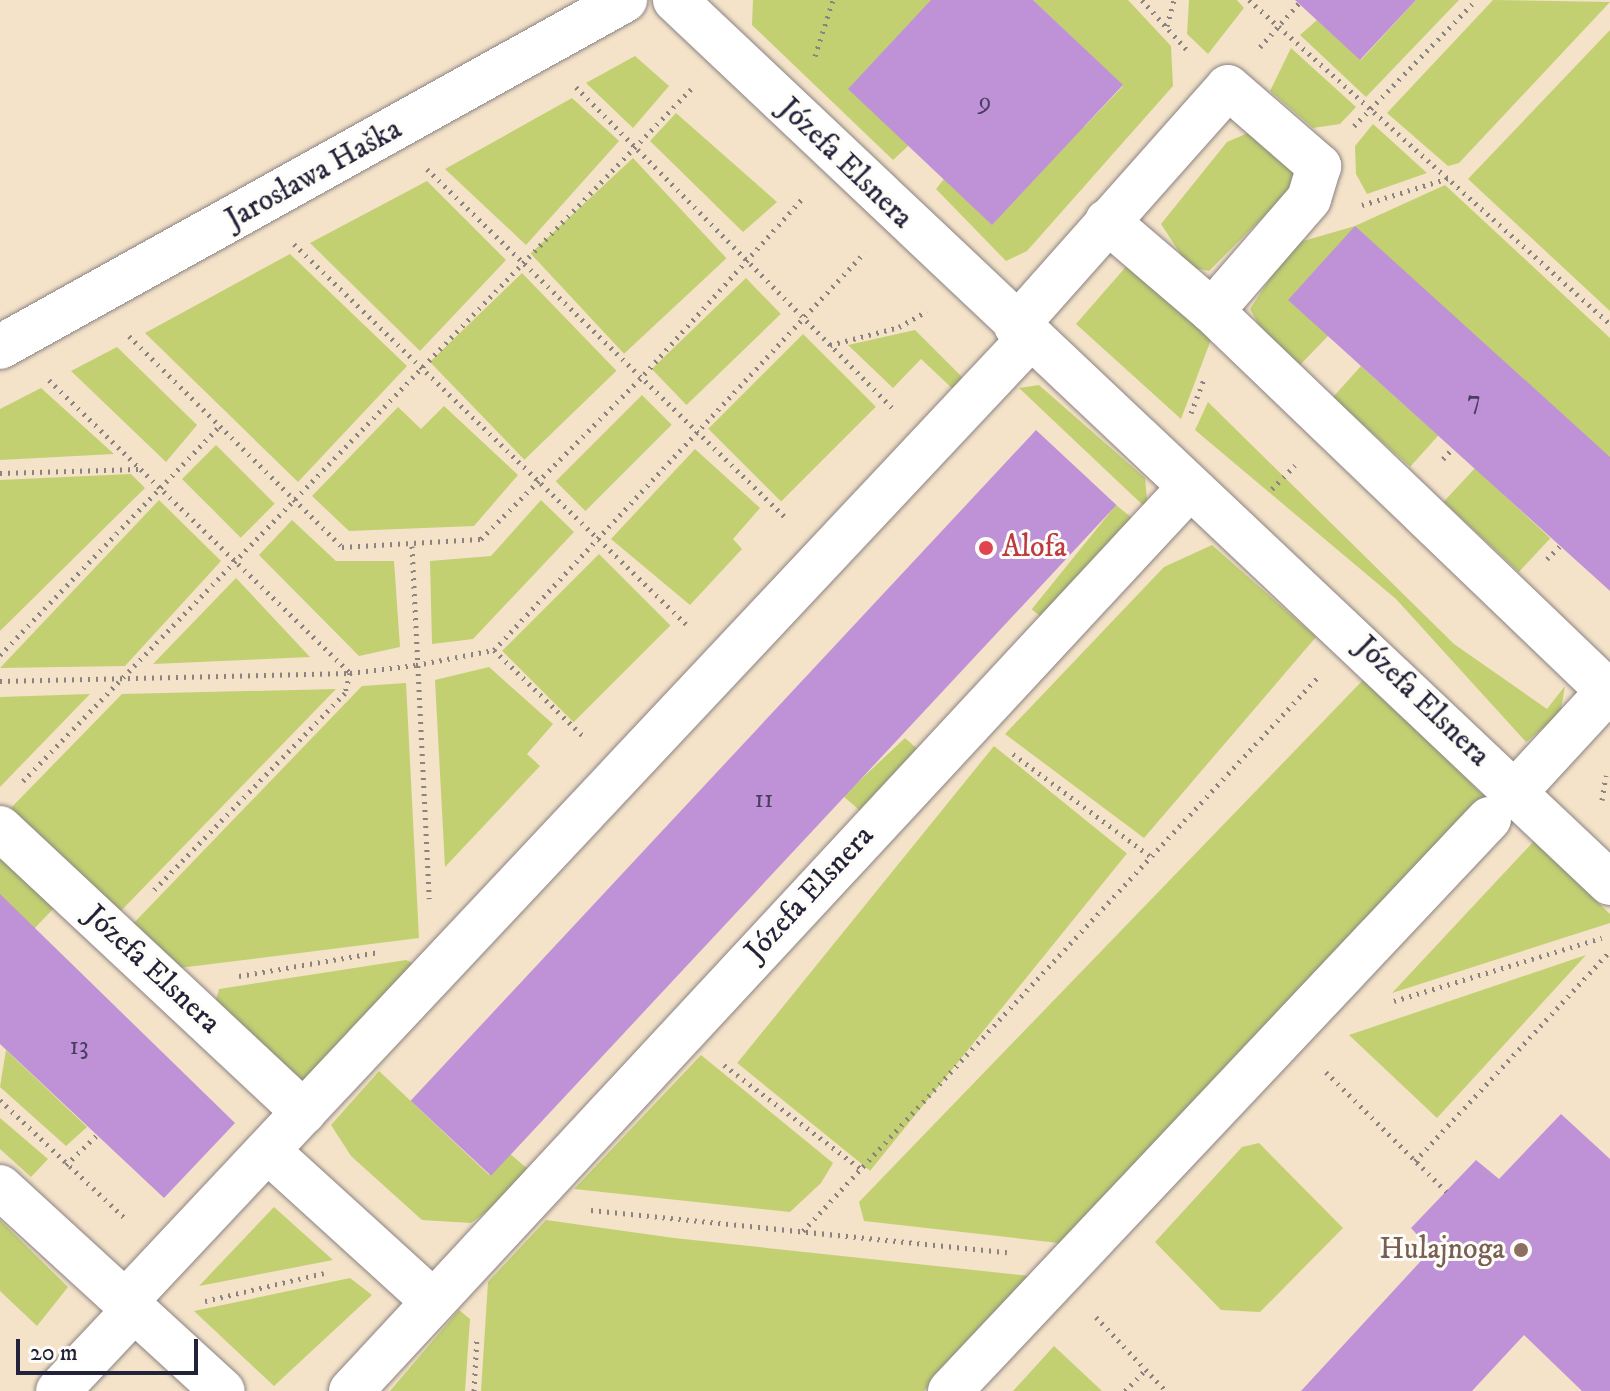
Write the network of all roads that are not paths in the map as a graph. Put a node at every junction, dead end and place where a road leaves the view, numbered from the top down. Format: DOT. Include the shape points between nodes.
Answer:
graph roads {
  1 [pos="625,0"];
  2 [pos="675,0"];
  3 [pos="1107,221"];
  4 [pos="1212,311"];
  5 [pos="1023,332"];
  6 [pos="0,347"];
  7 [pos="1189,488"];
  8 [pos="1609,690"];
  9 [pos="1502,806"];
  10 [pos="5,811"];
  11 [pos="1610,883"];
  12 [pos="304,1112"];
  13 [pos="268,1151"];
  14 [pos="0,1187"];
  15 [pos="432,1300"];
  16 [pos="130,1306"];
  17 [pos="58,1391"];
  18 [pos="223,1391"];
  19 [pos="351,1391"];
  20 [pos="950,1391"];
  1 -- 6 [label="street, Jarosława Haška"];
  2 -- 5 [label="street, Józefa Elsnera"];
  3 -- 4 [label="street, Józefa Elsnera"];
  3 -- 4 [label="street" via="1228,87 1319,166 1309,199"];
  3 -- 5 [label="street"];
  4 -- 8 [label="street, Józefa Elsnera"];
  5 -- 7 [label="street, Józefa Elsnera"];
  5 -- 12 [label="street" via="441,951"];
  7 -- 9 [label="street, Józefa Elsnera" via="1356,637"];
  7 -- 15 [label="street, Józefa Elsnera"];
  8 -- 9 [label="street, Józefa Elsnera"];
  9 -- 11 [label="street"];
  9 -- 20 [label="street, Józefa Elsnera"];
  10 -- 12 [label="street, Józefa Elsnera" via="112,933"];
  12 -- 13 [label="street"];
  13 -- 15 [label="street"];
  13 -- 16 [label="street"];
  14 -- 16 [label="street"];
  15 -- 19 [label="street, Józefa Elsnera"];
  16 -- 17 [label="street"];
  16 -- 18 [label="street"];
}
